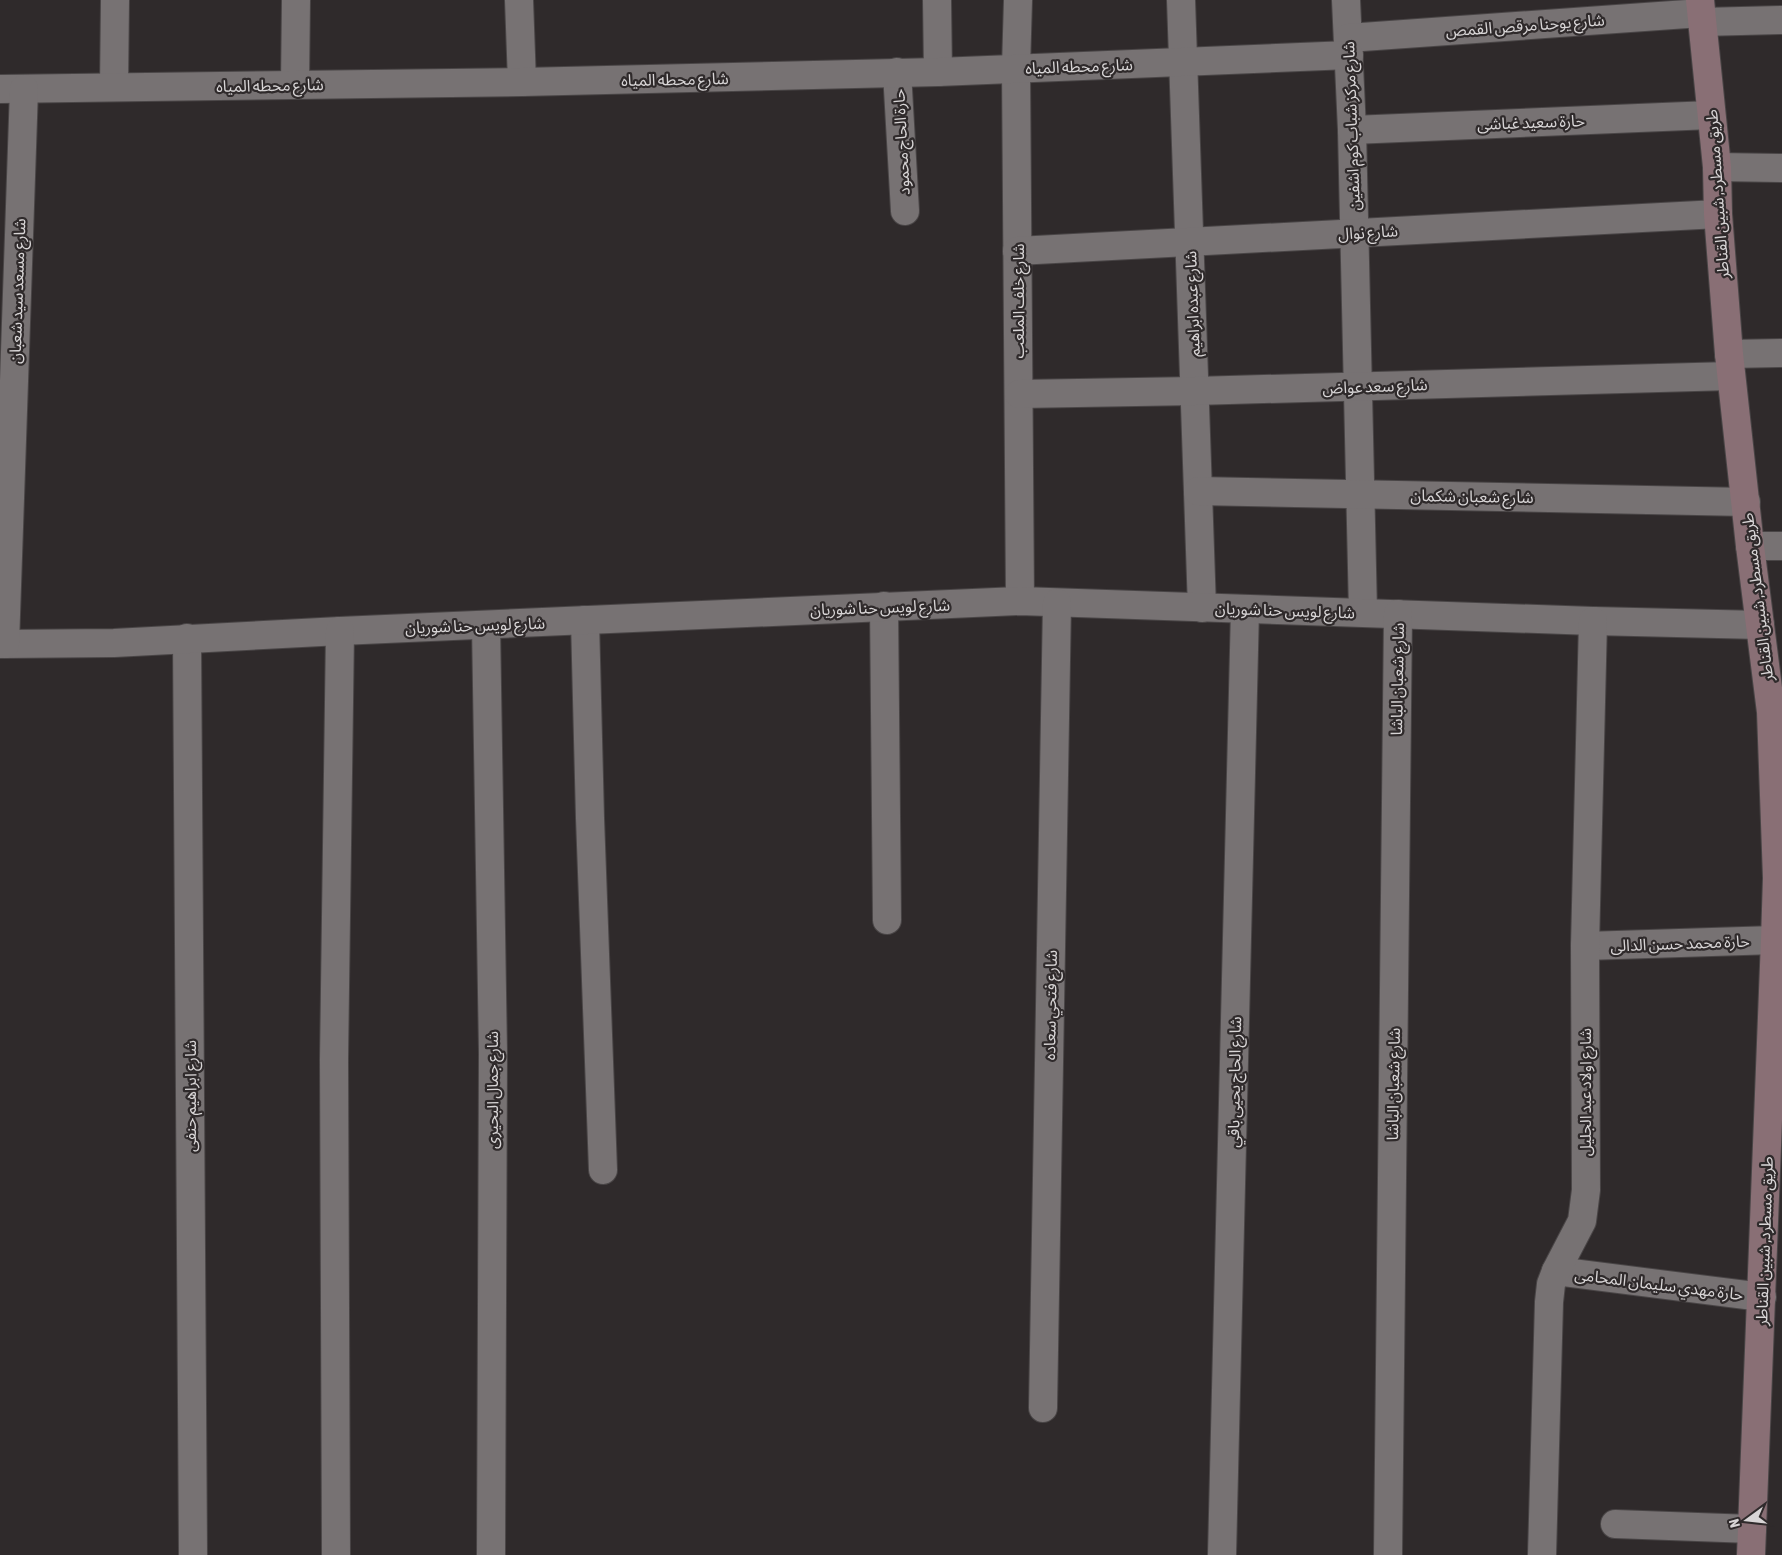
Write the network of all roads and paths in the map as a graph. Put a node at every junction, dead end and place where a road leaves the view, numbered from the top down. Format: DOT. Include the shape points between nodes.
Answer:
graph roads {
  1 [pos="115,0"];
  2 [pos="296,0"];
  3 [pos="519,0"];
  4 [pos="937,0"];
  5 [pos="1018,0"];
  6 [pos="1181,0"];
  7 [pos="1346,0"];
  8 [pos="1701,12"];
  9 [pos="1782,20"];
  10 [pos="1348,46"];
  11 [pos="1183,62"];
  12 [pos="1016,68"];
  13 [pos="897,72"];
  14 [pos="938,72"];
  15 [pos="522,82"];
  16 [pos="295,85"];
  17 [pos="114,87"];
  18 [pos="12,89"];
  19 [pos="1711,115"];
  20 [pos="1352,130"];
  21 [pos="1716,167"];
  22 [pos="1782,168"];
  23 [pos="905,211"];
  24 [pos="1718,214"];
  25 [pos="1354,233"];
  26 [pos="1189,241"];
  27 [pos="1017,251"];
  28 [pos="1782,353"];
  29 [pos="1730,365"];
  30 [pos="1358,386"];
  31 [pos="1195,391"];
  32 [pos="1018,394"];
  33 [pos="1198,491"];
  34 [pos="1361,494"];
  35 [pos="1746,502"];
  36 [pos="1750,546"];
  37 [pos="1782,546"];
  38 [pos="1020,601"];
  39 [pos="1057,602"];
  40 [pos="884,606"];
  41 [pos="1202,608"];
  42 [pos="1245,609"];
  43 [pos="1363,612"];
  44 [pos="1398,614"];
  45 [pos="585,620"];
  46 [pos="1593,621"];
  47 [pos="1760,625"];
  48 [pos="486,626"];
  49 [pos="340,631"];
  50 [pos="187,638"];
  51 [pos="2,644"];
  52 [pos="1777,712"];
  53 [pos="1779,878"];
  54 [pos="887,920"];
  55 [pos="1775,940"];
  56 [pos="1585,946"];
  57 [pos="603,1170"];
  58 [pos="1774,1217"];
  59 [pos="1556,1271"];
  60 [pos="1762,1297"];
  61 [pos="1043,1408"];
  62 [pos="1615,1524"];
  63 [pos="1751,1542"];
  64 [pos="193,1555"];
  65 [pos="336,1555"];
  66 [pos="491,1555"];
  67 [pos="1222,1555"];
  68 [pos="1388,1555"];
  69 [pos="1542,1555"];
  1 -- 17 [label="street"];
  2 -- 16 [label="street"];
  3 -- 15 [label="street"];
  4 -- 14 [label="street"];
  5 -- 12 [label="street, شارع خلف الملعب"];
  6 -- 11 [label="street, شارع عبده ابراهيم"];
  7 -- 10 [label="street, شارع مركز شباب كوم اشفين"];
  8 -- 9 [label="street, شارع يوحنا مرقص القمص"];
  8 -- 10 [label="street, شارع يوحنا مرقص القمص"];
  8 -- 19 [label="main road, طريق مسطرد, شبين القناطر"];
  10 -- 11 [label="street, شارع محطه المياه"];
  10 -- 20 [label="street, شارع مركز شباب كوم اشفين"];
  11 -- 12 [label="street, شارع محطه المياه"];
  11 -- 26 [label="street, شارع عبده ابراهيم"];
  12 -- 14 [label="street, شارع محطه المياه"];
  12 -- 27 [label="street, شارع خلف الملعب"];
  13 -- 14 [label="street, شارع محطه المياه"];
  13 -- 15 [label="street, شارع محطه المياه"];
  13 -- 23 [label="street, حارة الحاج محمود"];
  15 -- 16 [label="street, شارع محطه المياه"];
  16 -- 17 [label="street, شارع محطه المياه"];
  17 -- 18 [label="street, شارع محطه المياه"];
  18 -- 51 [label="street, شارع مسعد سيد شعبان"];
  19 -- 20 [label="street, حارة سعيد غباشى"];
  19 -- 21 [label="main road, طريق مسطرد, شبين القناطر"];
  20 -- 25 [label="street, شارع مركز شباب كوم اشفين"];
  21 -- 22 [label="street"];
  21 -- 24 [label="main road, طريق مسطرد, شبين القناطر"];
  24 -- 25 [label="street, شارع نوال"];
  24 -- 29 [label="main road, طريق مسطرد, شبين القناطر"];
  25 -- 26 [label="street, شارع نوال"];
  25 -- 30 [label="street, شارع مركز شباب كوم اشفين"];
  26 -- 27 [label="street, شارع نوال"];
  26 -- 31 [label="street, شارع عبده ابراهيم"];
  27 -- 32 [label="street, شارع خلف الملعب"];
  28 -- 29 [label="street, شارع سعد عواض"];
  29 -- 30 [label="street, شارع سعد عواض"];
  29 -- 35 [label="main road, طريق مسطرد, شبين القناطر"];
  30 -- 31 [label="street, شارع سعد عواض"];
  30 -- 34 [label="street, شارع مركز شباب كوم اشفين"];
  31 -- 32 [label="street, شارع سعد عواض"];
  31 -- 33 [label="street, شارع عبده ابراهيم"];
  32 -- 38 [label="street, شارع خلف الملعب"];
  33 -- 34 [label="street, شارع شعبان شكمان"];
  33 -- 41 [label="street, شارع عبده ابراهيم"];
  34 -- 35 [label="street, شارع شعبان شكمان"];
  34 -- 43 [label="street, شارع مركز شباب كوم اشفين"];
  35 -- 36 [label="main road, طريق مسطرد, شبين القناطر"];
  36 -- 37 [label="street"];
  36 -- 47 [label="main road, طريق مسطرد, شبين القناطر"];
  38 -- 39 [label="street, شارع لويس حنا شوريان"];
  38 -- 40 [label="street, شارع لويس حنا شوريان"];
  39 -- 41 [label="street, شارع لويس حنا شوريان"];
  39 -- 61 [label="street, شارع فتحي سعاده"];
  40 -- 45 [label="street, شارع لويس حنا شوريان"];
  40 -- 54 [label="street"];
  41 -- 42 [label="street, شارع لويس حنا شوريان"];
  42 -- 43 [label="street, شارع لويس حنا شوريان"];
  42 -- 67 [label="street, شارع الحاج يحيى باقي"];
  43 -- 44 [label="street, شارع لويس حنا شوريان"];
  44 -- 46 [label="street, شارع لويس حنا شوريان"];
  44 -- 68 [label="street, شارع شعبان الباشا"];
  45 -- 48 [label="street, شارع لويس حنا شوريان"];
  45 -- 57 [label="street"];
  46 -- 47 [label="street, شارع لويس حنا شوريان"];
  46 -- 56 [label="street, شارع اولاد عبد الجليل"];
  47 -- 52 [label="main road, طريق مسطرد, شبين القناطر"];
  48 -- 49 [label="street, شارع لويس حنا شوريان"];
  48 -- 66 [label="street, شارع جمال البحيرى" via="493,1053"];
  49 -- 50 [label="street, شارع لويس حنا شوريان"];
  49 -- 65 [label="street" via="334,1060"];
  50 -- 51 [label="street, شارع لويس حنا شوريان" via="114,643"];
  50 -- 64 [label="street, شارع ابراهيم حنفى"];
  52 -- 53 [label="main road, طريق مسطرد, شبين القناطر"];
  53 -- 55 [label="main road, طريق مسطرد, شبين القناطر"];
  55 -- 56 [label="street, حارة محمد حسن الدالى"];
  55 -- 58 [label="main road, طريق مسطرد, شبين القناطر"];
  56 -- 59 [label="street, شارع اولاد عبد الجليل" via="1586,1190 1582,1221"];
  58 -- 60 [label="main road, طريق مسطرد, شبين القناطر"];
  59 -- 60 [label="street, حارة مهدي سليمان المحامى"];
  59 -- 69 [label="street, شارع اولاد عبد الجليل" via="1549,1302"];
  60 -- 63 [label="main road, طريق مسطرد, شبين القناطر"];
  62 -- 63 [label="street"];
}
